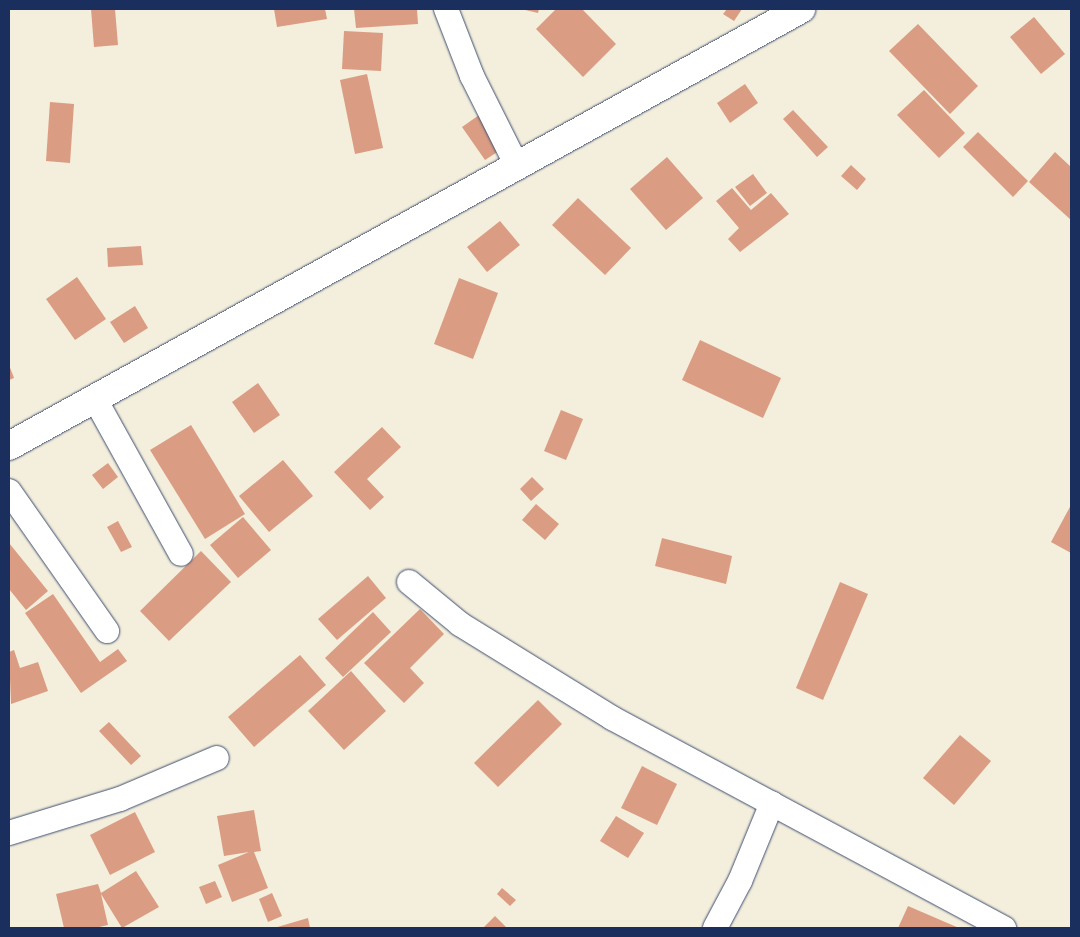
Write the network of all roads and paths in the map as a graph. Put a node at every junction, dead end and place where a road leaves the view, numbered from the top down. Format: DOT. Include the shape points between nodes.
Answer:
graph roads {
  1 [pos="446,9"];
  2 [pos="801,9"];
  3 [pos="517,166"];
  4 [pos="95,398"];
  5 [pos="9,446"];
  6 [pos="9,491"];
  7 [pos="181,554"];
  8 [pos="409,582"];
  9 [pos="107,632"];
  10 [pos="217,758"];
  11 [pos="772,803"];
  12 [pos="9,833"];
  13 [pos="715,928"];
  14 [pos="1004,928"];
  1 -- 3 [label="street" via="472,76"];
  2 -- 3 [label="main road"];
  3 -- 4 [label="main road"];
  4 -- 5 [label="main road"];
  4 -- 7 [label="street"];
  6 -- 9 [label="street"];
  8 -- 11 [label="street" via="460,624 612,718"];
  10 -- 12 [label="street" via="120,799"];
  11 -- 13 [label="street" via="740,881"];
  11 -- 14 [label="street"];
}
